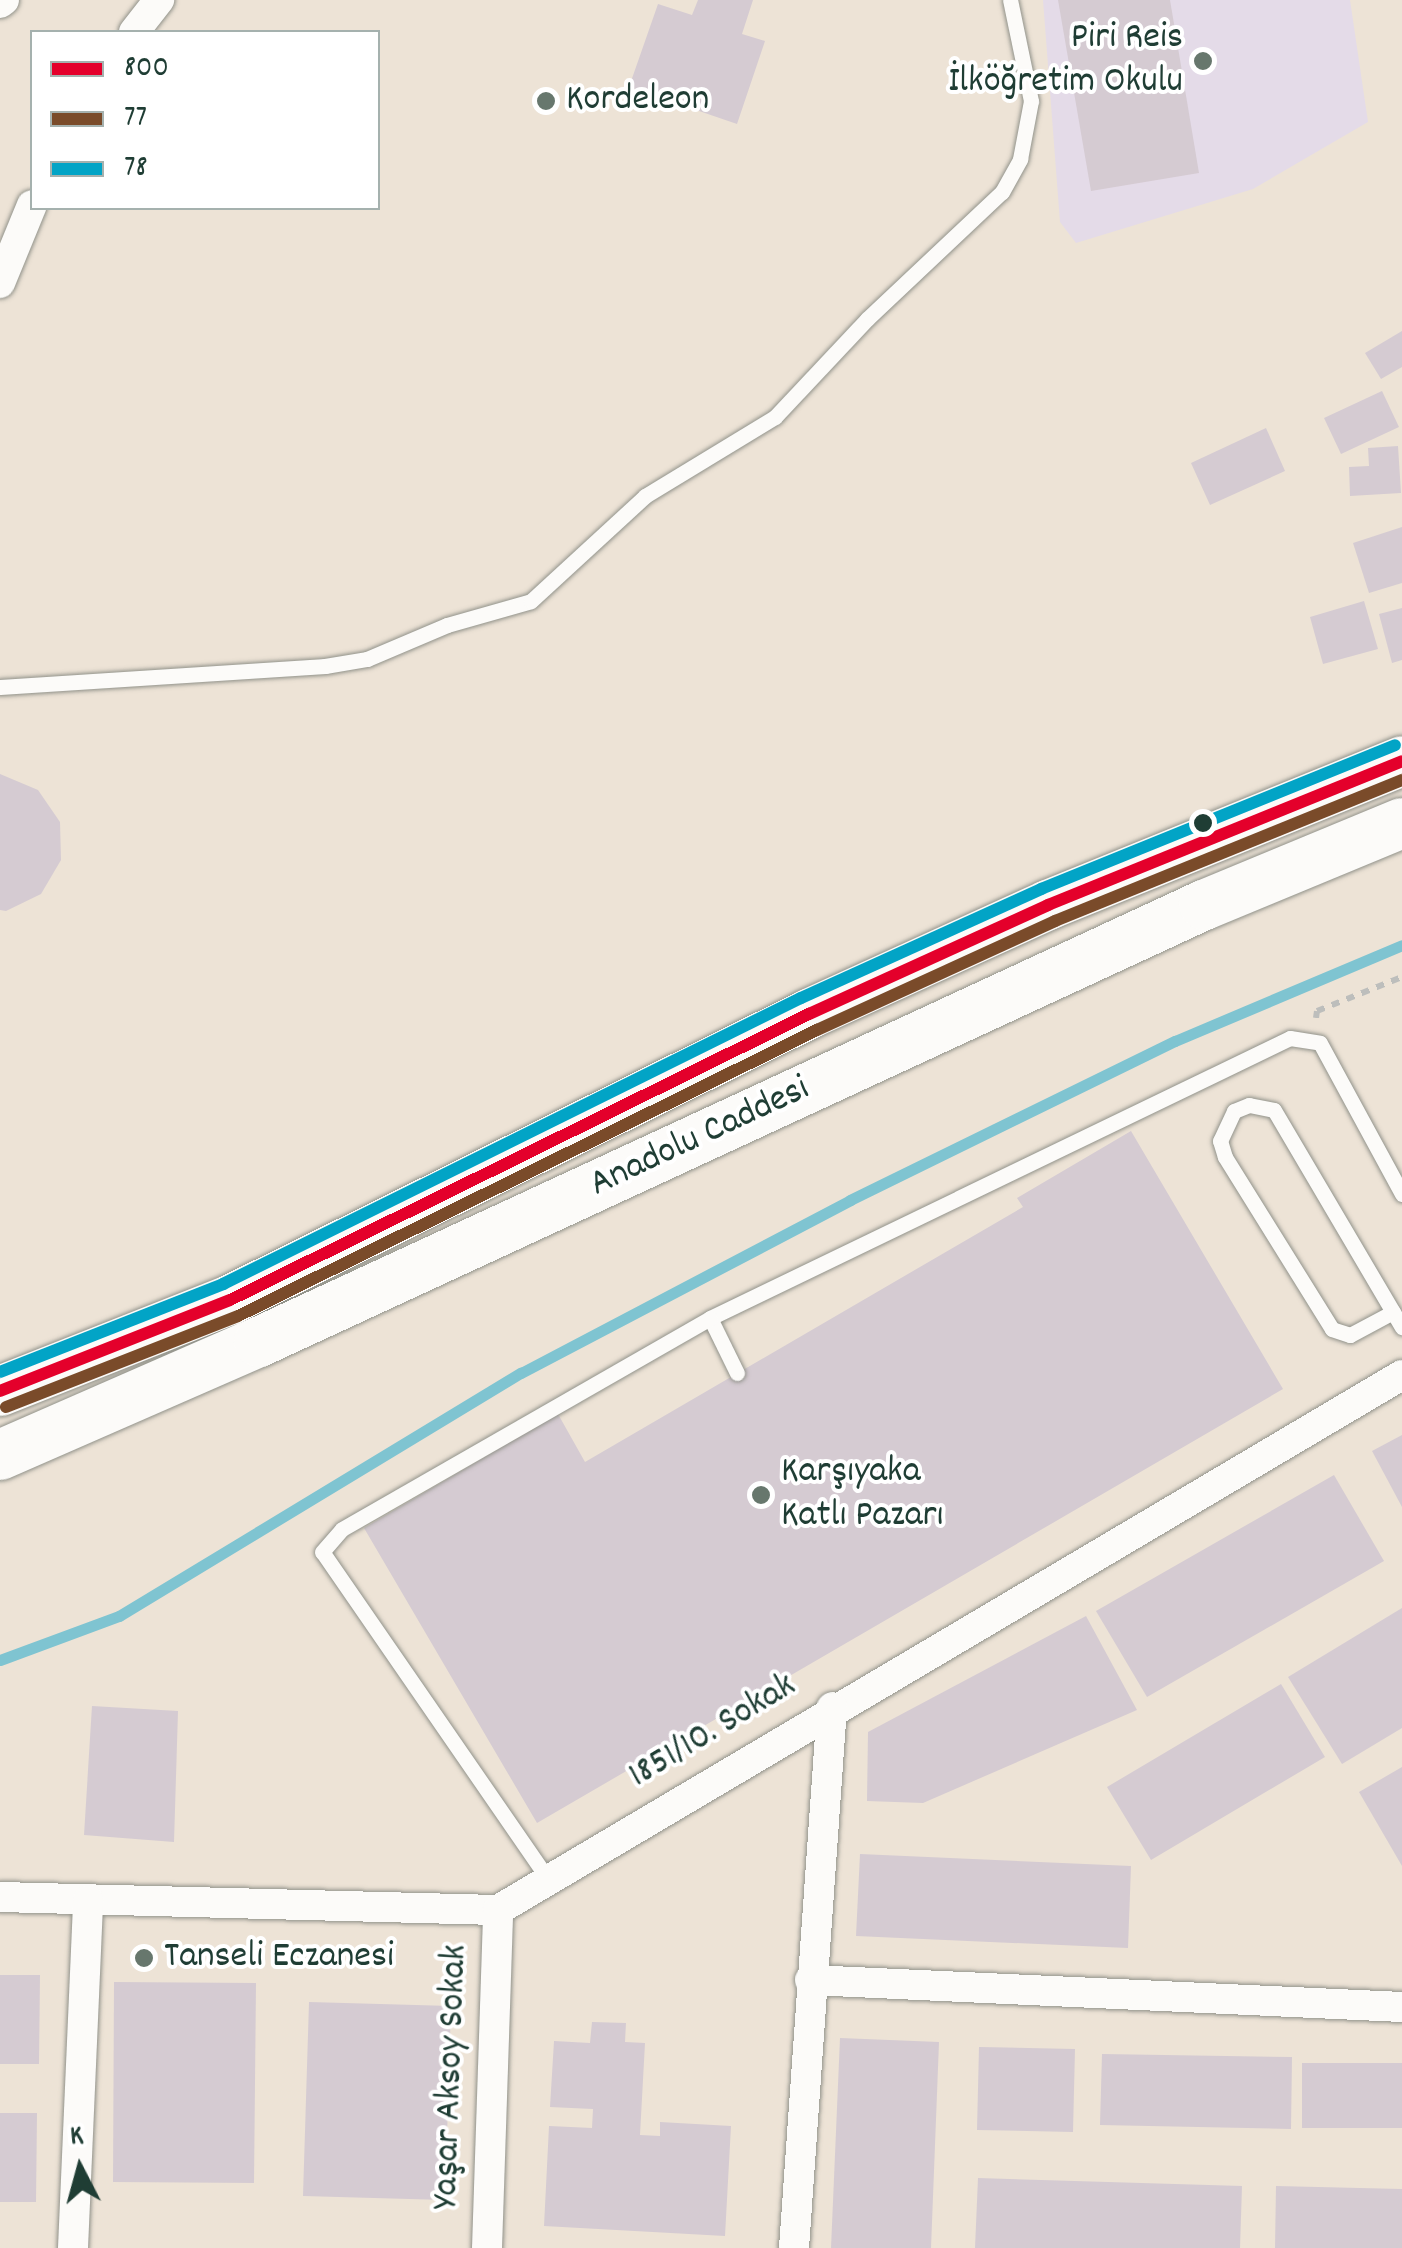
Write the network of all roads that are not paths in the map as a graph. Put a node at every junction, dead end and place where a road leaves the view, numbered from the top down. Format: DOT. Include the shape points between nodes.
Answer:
graph roads {
  1 [pos="160,0"];
  2 [pos="1010,0"];
  3 [pos="136,30"];
  4 [pos="30,210"];
  5 [pos="0,284"];
  6 [pos="0,688"];
  7 [pos="1402,760"];
  8 [pos="1402,823"];
  9 [pos="1402,1194"];
  10 [pos="1393,1312"];
  11 [pos="710,1318"];
  12 [pos="1402,1327"];
  13 [pos="737,1373"];
  14 [pos="1402,1375"];
  15 [pos="0,1392"];
  16 [pos="0,1454"];
  17 [pos="832,1707"];
  18 [pos="548,1879"];
  19 [pos="0,1897"];
  20 [pos="88,1900"];
  21 [pos="498,1910"];
  22 [pos="810,1980"];
  23 [pos="1402,2007"];
  24 [pos="72,2248"];
  25 [pos="486,2248"];
  26 [pos="794,2248"];
  1 -- 3 [label="street"];
  2 -- 6 [label="lane" via="1031,101 1020,160 1002,192 867,318 776,418 645,496 531,601 447,625 367,659 325,666"];
  4 -- 5 [label="street"];
  7 -- 15 [label="highway, Anadolu Caddesi" via="1048,906 809,1014 230,1300"];
  8 -- 16 [label="highway, Anadolu Caddesi" via="1204,905 259,1342"];
  9 -- 11 [label="lane" via="1320,1044 1290,1038"];
  10 -- 10 [label="lane" via="1274,1110 1249,1105 1234,1111 1220,1142 1225,1157 1332,1329 1350,1335"];
  10 -- 12 [label="lane"];
  11 -- 13 [label="lane"];
  11 -- 18 [label="lane" via="342,1530 322,1552"];
  14 -- 17 [label="street, 1851/10. Sokak"];
  17 -- 18 [label="street, 1851/10. Sokak"];
  17 -- 22 [label="street"];
  18 -- 21 [label="street, 1851/10. Sokak"];
  19 -- 20 [label="street"];
  20 -- 21 [label="street"];
  20 -- 24 [label="street"];
  21 -- 25 [label="street, Yaşar Aksoy Sokak"];
  22 -- 23 [label="street"];
  22 -- 26 [label="street"];
}
